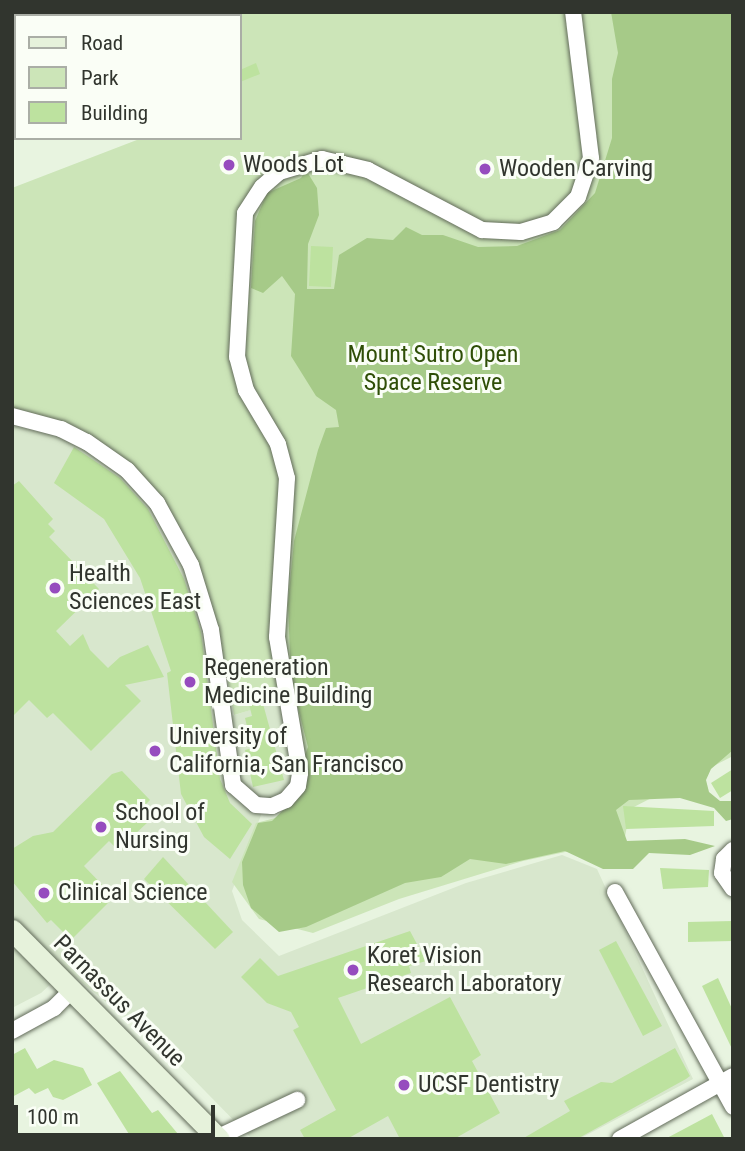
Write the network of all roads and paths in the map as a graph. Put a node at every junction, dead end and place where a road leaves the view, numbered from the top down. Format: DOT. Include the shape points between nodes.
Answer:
graph roads {
  1 [pos="573,12"];
  2 [pos="12,416"];
  3 [pos="733,850"];
  4 [pos="733,889"];
  5 [pos="615,892"];
  6 [pos="12,930"];
  7 [pos="72,990"];
  8 [pos="12,1031"];
  9 [pos="727,1081"];
  10 [pos="297,1100"];
  11 [pos="733,1107"];
  12 [pos="216,1138"];
  13 [pos="620,1139"];
  1 -- 2 [label="street" via="591,158 578,197 553,222 521,232 482,230 368,170 322,159 279,172 262,187 246,213 237,357 246,390 278,444 287,478 277,637 300,773 298,786 286,800 272,806 256,805 233,785 213,637 191,565 157,503 127,470 88,442 61,429"];
  3 -- 4 [label="street" via="724,859 722,873"];
  5 -- 9 [label="street"];
  6 -- 7 [label="street, Parnassus Avenue"];
  7 -- 8 [label="street" via="54,1008"];
  7 -- 12 [label="street, Parnassus Avenue"];
  9 -- 11 [label="street"];
  9 -- 13 [label="street"];
  10 -- 12 [label="street"];
}
